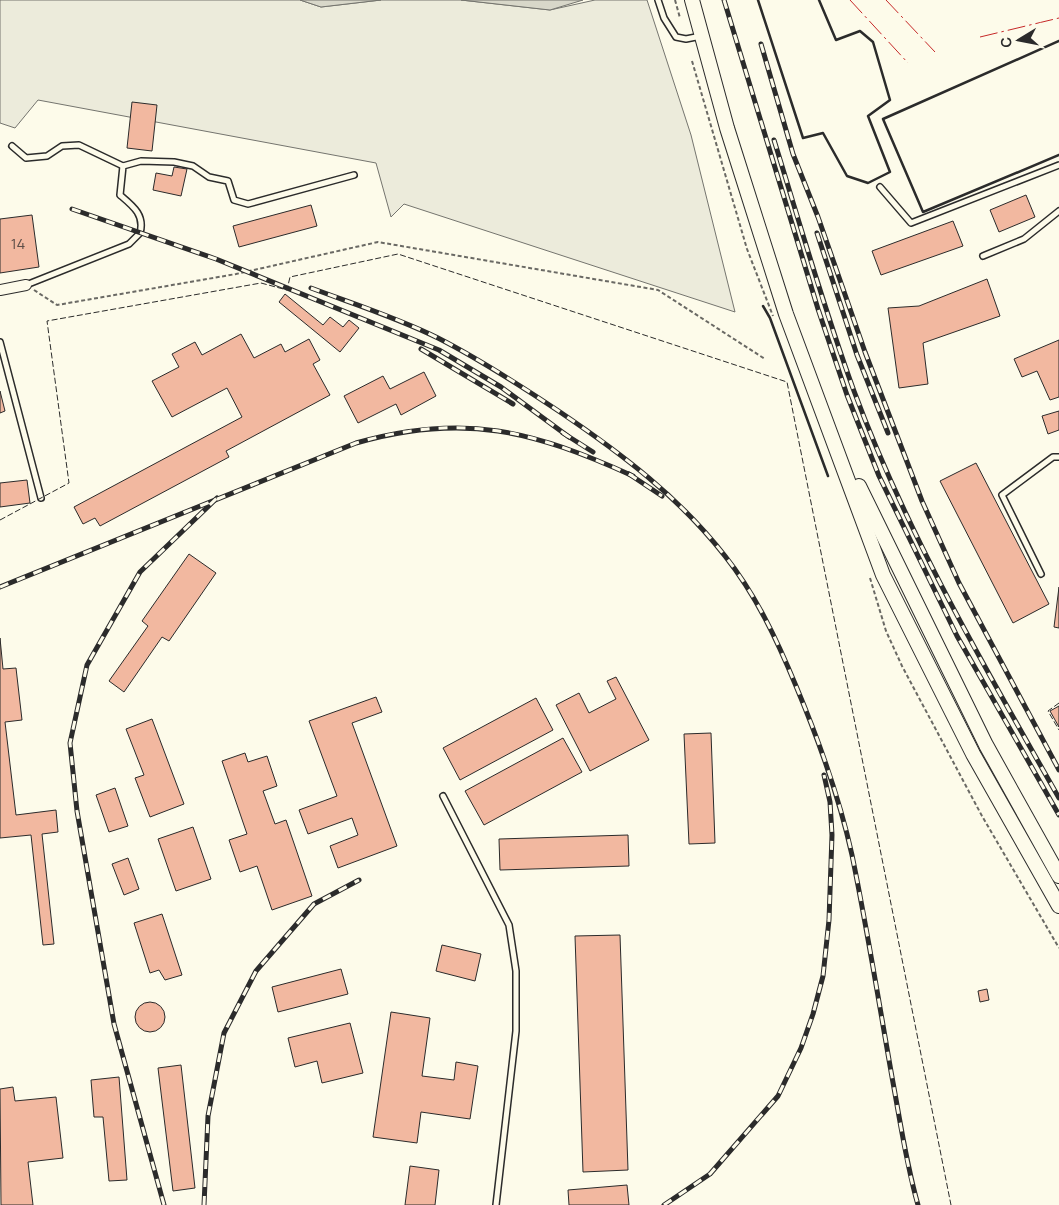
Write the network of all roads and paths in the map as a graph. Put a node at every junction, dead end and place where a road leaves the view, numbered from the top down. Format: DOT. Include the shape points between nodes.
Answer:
graph roads {
  1 [pos="658,0"];
  2 [pos="675,0"];
  3 [pos="692,0"];
  4 [pos="680,18"];
  5 [pos="702,36"];
  6 [pos="12,146"];
  7 [pos="1059,164"];
  8 [pos="123,166"];
  9 [pos="354,175"];
  10 [pos="880,187"];
  11 [pos="1059,211"];
  12 [pos="983,256"];
  13 [pos="26,285"];
  14 [pos="0,290"];
  15 [pos="0,342"];
  16 [pos="765,359"];
  17 [pos="820,406"];
  18 [pos="1059,457"];
  19 [pos="41,498"];
  20 [pos="1041,574"];
  21 [pos="443,796"];
  22 [pos="1059,876"];
  23 [pos="1059,906"];
  24 [pos="496,1205"];
  1 -- 5 [label="lane" via="676,37"];
  2 -- 4 [label="path"];
  3 -- 5 [label="main road"];
  5 -- 17 [label="main road" via="754,218"];
  6 -- 8 [label="lane" via="26,158 47,156 62,146 79,145"];
  7 -- 10 [label="lane" via="911,223"];
  8 -- 9 [label="lane" via="141,161 193,166 209,177 228,181 234,200 248,204"];
  8 -- 13 [label="lane" via="120,195 136,208 140,216 140,234 129,244"];
  11 -- 12 [label="lane" via="1024,239"];
  13 -- 14 [label="street"];
  13 -- 16 [label="path" via="57,305 236,274 378,242 658,290"];
  15 -- 19 [label="lane"];
  17 -- 22 [label="main road" via="936,646 1013,796"];
  17 -- 23 [label="main road" via="883,574 978,762"];
  18 -- 20 [label="lane" via="1053,457 1002,495"];
  21 -- 24 [label="lane" via="509,925 516,971 516,1031"];
}
